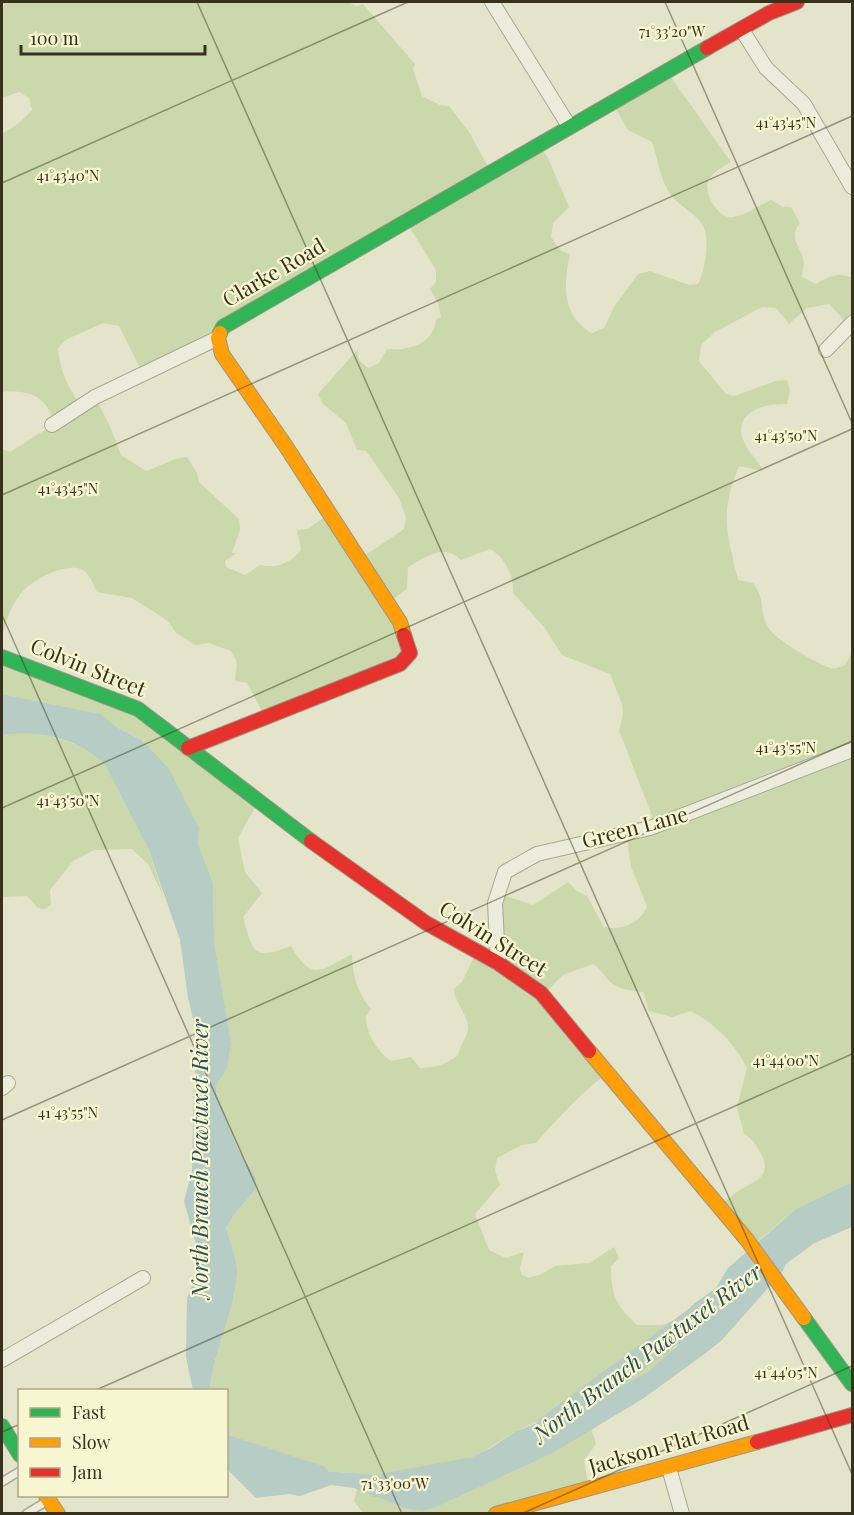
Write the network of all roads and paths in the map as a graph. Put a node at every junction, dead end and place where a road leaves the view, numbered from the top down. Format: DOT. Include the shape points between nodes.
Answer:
graph roads {
  1 [pos="492,2"];
  2 [pos="796,2"];
  3 [pos="742,30"];
  4 [pos="569,126"];
  5 [pos="852,187"];
  6 [pos="852,323"];
  7 [pos="218,338"];
  8 [pos="826,350"];
  9 [pos="52,425"];
  10 [pos="2,657"];
  11 [pos="189,748"];
  12 [pos="852,750"];
  13 [pos="498,963"];
  14 [pos="143,1278"];
  15 [pos="2,1360"];
  16 [pos="852,1384"];
  17 [pos="852,1415"];
  18 [pos="2,1426"];
  19 [pos="18,1452"];
  20 [pos="669,1468"];
  21 [pos="18,1472"];
  22 [pos="2,1482"];
  23 [pos="47,1498"];
  24 [pos="26,1514"];
  25 [pos="58,1514"];
  26 [pos="496,1514"];
  27 [pos="682,1514"];
  1 -- 4 [label="street"];
  2 -- 3 [label="street, Clarke Road"];
  3 -- 4 [label="street, Clarke Road"];
  3 -- 5 [label="street" via="766,68 804,104"];
  4 -- 7 [label="street, Clarke Road" via="293,289 242,314 223,327"];
  6 -- 8 [label="street"];
  7 -- 9 [label="street" via="116,386"];
  7 -- 11 [label="street, Clarke Road" via="222,354 400,622 410,653 400,663 343,688"];
  10 -- 11 [label="street, Colvin Street" via="138,709"];
  11 -- 13 [label="street, Colvin Street" via="426,923"];
  12 -- 13 [label="street, Green Lane" via="650,828 537,854 505,872 495,903"];
  13 -- 16 [label="street, Colvin Street" via="541,993 564,1019 747,1240"];
  14 -- 15 [label="street"];
  17 -- 20 [label="street, Jackson Flat Road"];
  18 -- 19 [label="street"];
  20 -- 26 [label="street, Jackson Flat Road"];
  20 -- 27 [label="street"];
  21 -- 22 [label="lane"];
  23 -- 24 [label="lane"];
  23 -- 25 [label="street"];
}
